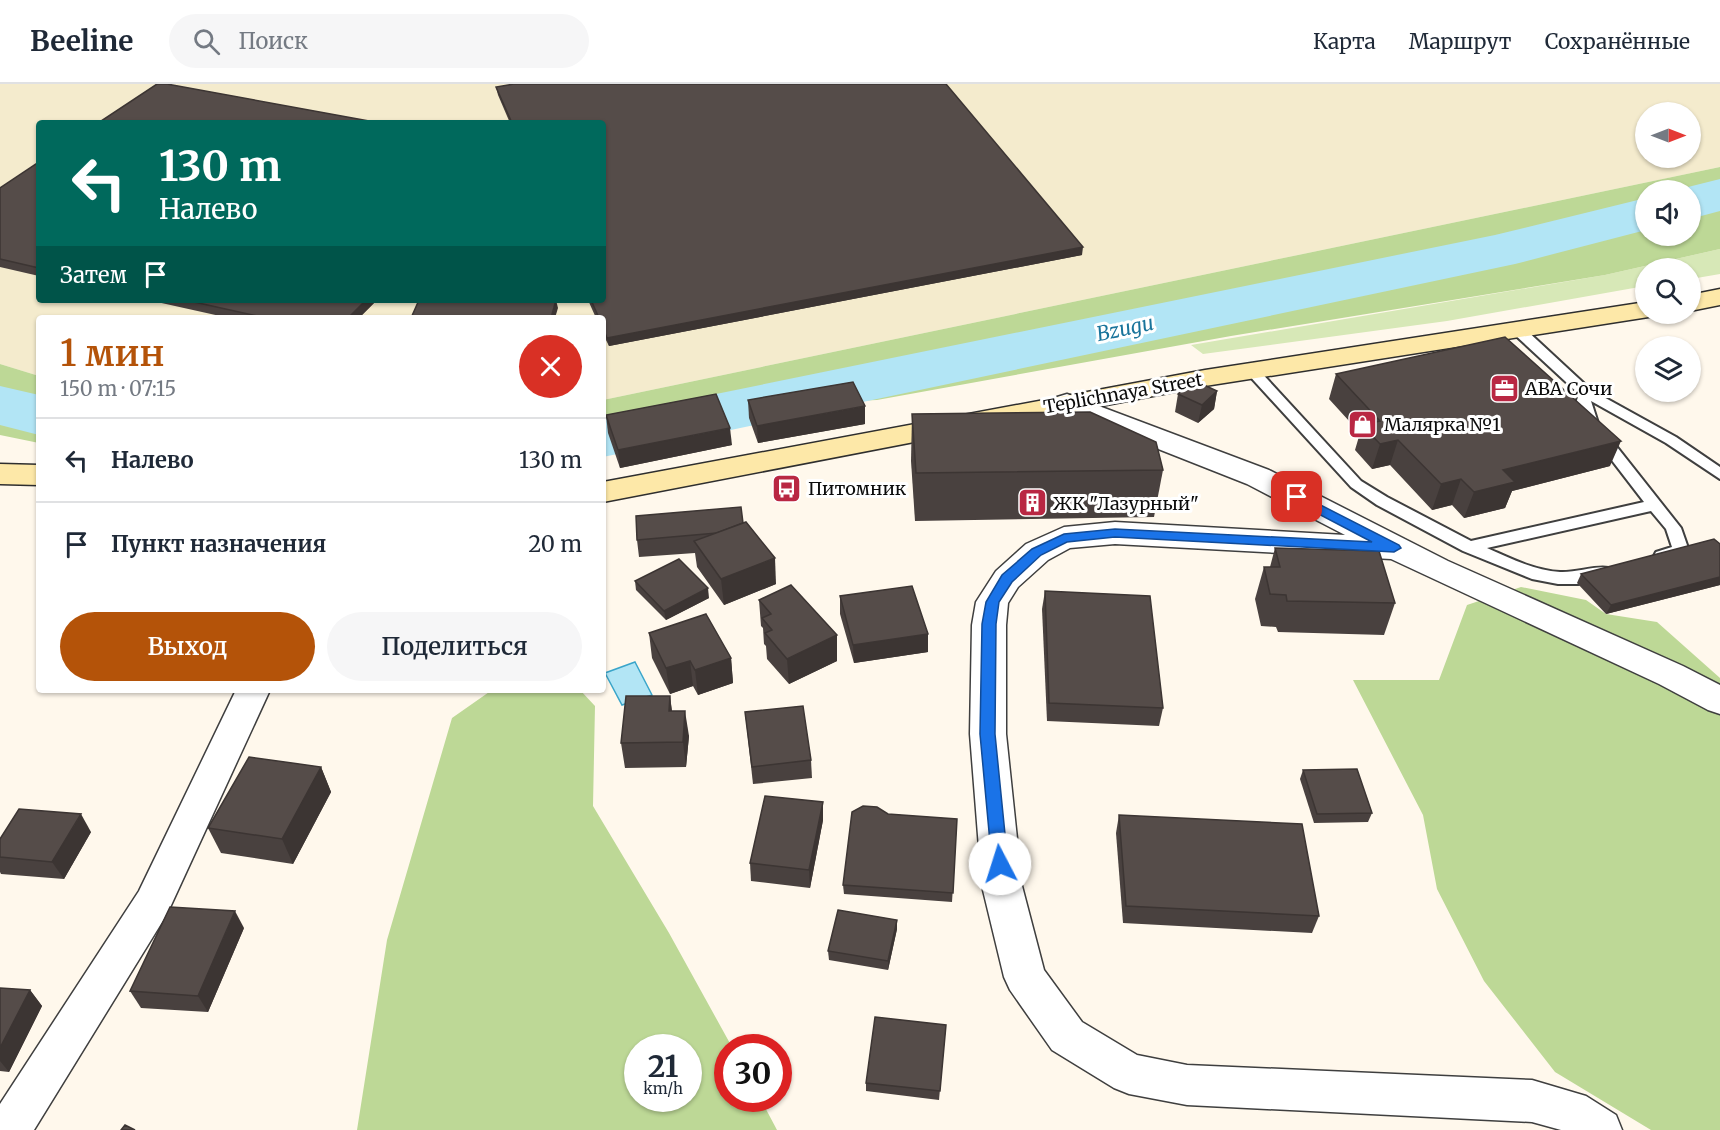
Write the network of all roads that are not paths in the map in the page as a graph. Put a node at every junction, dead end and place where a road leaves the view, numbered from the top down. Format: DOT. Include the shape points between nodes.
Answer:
graph roads {
  1 [pos="1720,297"];
  2 [pos="1701,301"];
  3 [pos="1635,312"];
  4 [pos="1519,331"];
  5 [pos="1252,371"];
  6 [pos="1586,393"];
  7 [pos="1067,403"];
  8 [pos="0,474"];
  9 [pos="1720,474"];
  10 [pos="36,475"];
  11 [pos="606,491"];
  12 [pos="1654,505"];
  13 [pos="1469,547"];
  14 [pos="1394,548"];
  15 [pos="1643,561"];
  16 [pos="1621,567"];
  17 [pos="252,693"];
  18 [pos="1720,701"];
  19 [pos="10,1116"];
  20 [pos="1600,1130"];
  1 -- 2 [label="street"];
  3 -- 4 [label="street, Teplichnaya Street"];
  4 -- 5 [label="street, Teplichnaya Street"];
  4 -- 6 [label="lane"];
  5 -- 7 [label="street, Teplichnaya Street"];
  5 -- 13 [label="lane" via="1356,484"];
  6 -- 9 [label="lane" via="1671,440"];
  6 -- 12 [label="lane" via="1583,402 1591,424"];
  7 -- 11 [label="street, Teplichnaya Street"];
  7 -- 14 [label="street" via="1258,477"];
  8 -- 10 [label="street"];
  12 -- 13 [label="lane"];
  12 -- 15 [label="lane" via="1673,528 1680,548 1675,553"];
  13 -- 16 [label="lane" via="1538,575 1558,578 1578,578"];
  14 -- 18 [label="street"];
  14 -- 20 [label="street" via="1087,534 1064,538 1037,552 1007,579 992,602 989,624 988,734 1002,886 1025,977 1068,1036 1129,1074 1187,1085 1532,1101 1570,1111"];
  17 -- 19 [label="street" via="153,902"];
}
